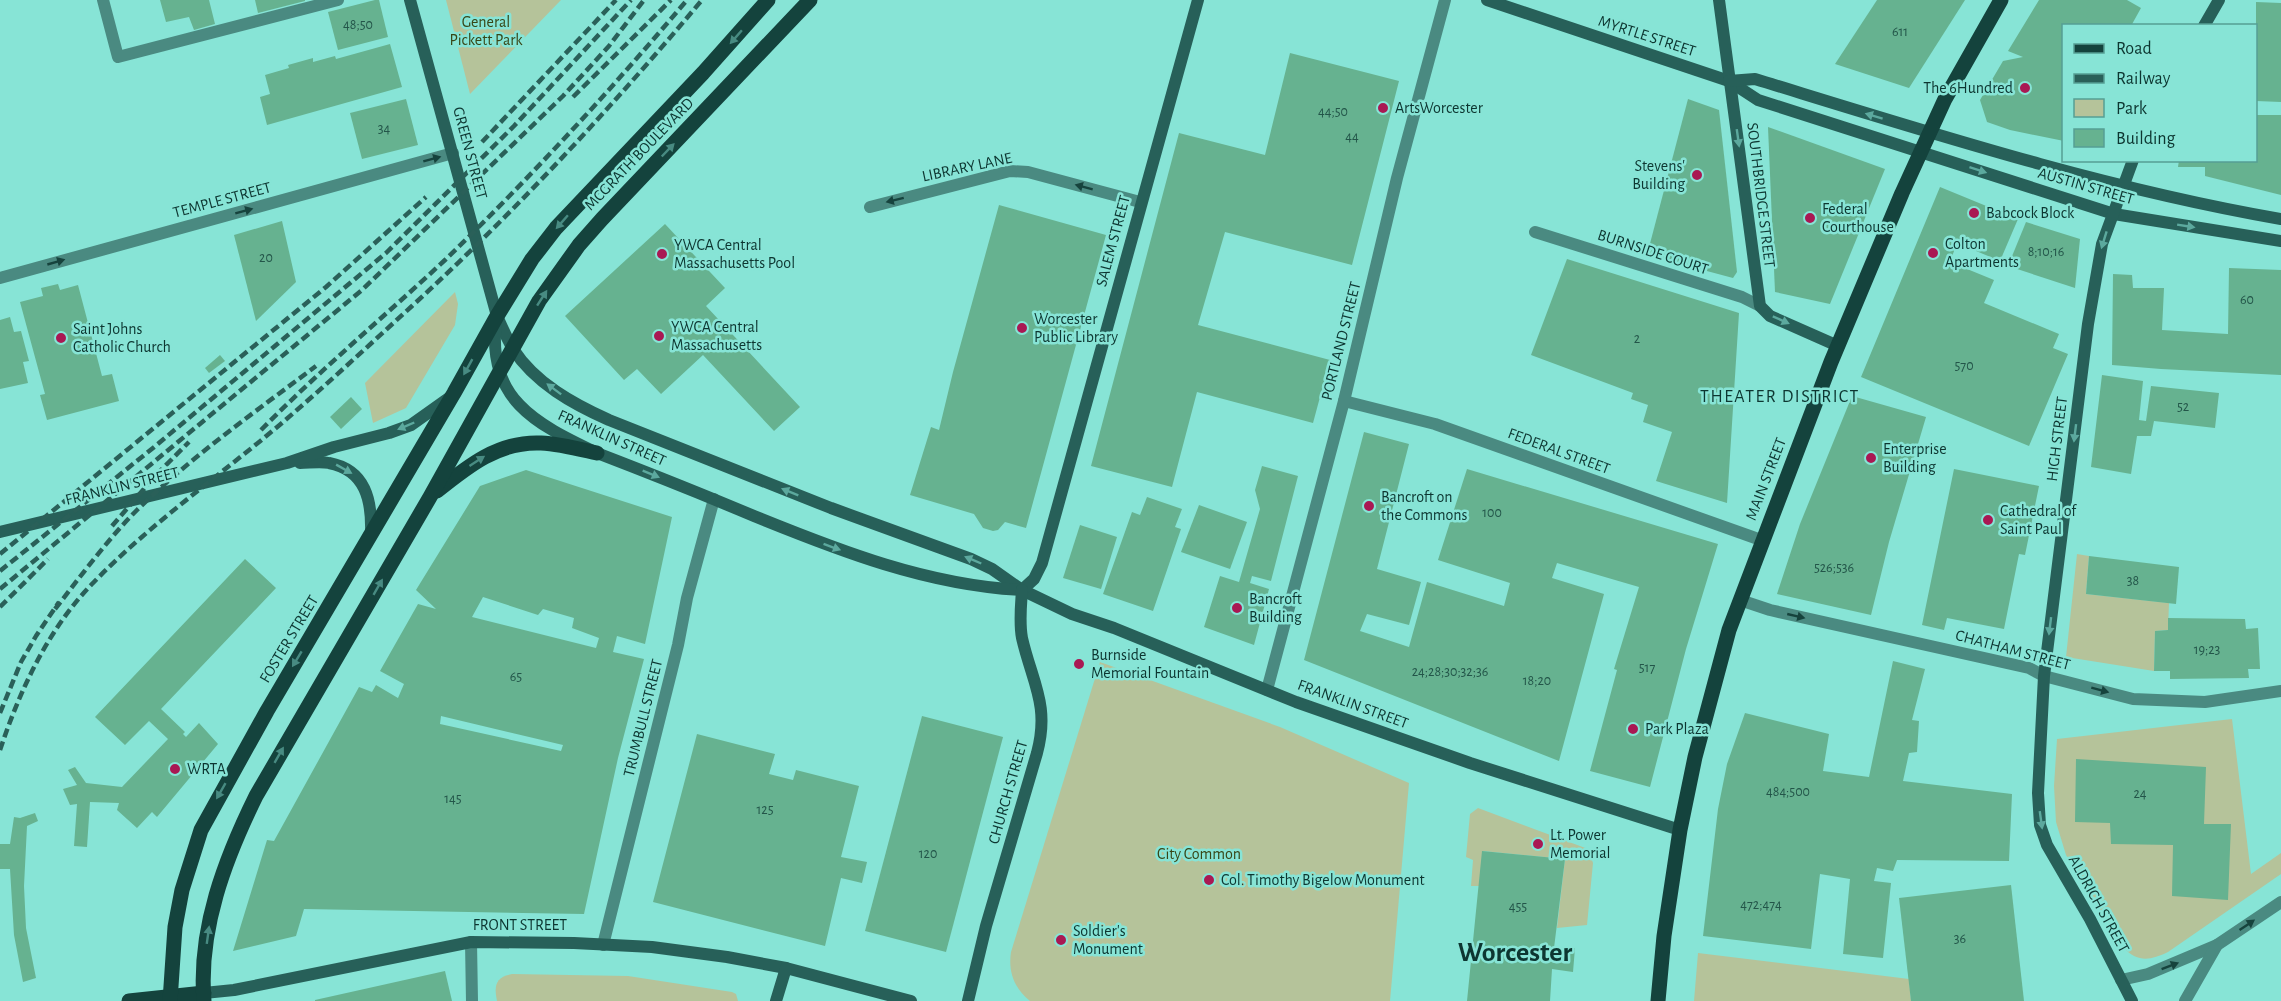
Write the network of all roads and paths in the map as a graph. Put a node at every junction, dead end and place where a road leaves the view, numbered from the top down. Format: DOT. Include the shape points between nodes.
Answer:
graph roads {
  1 [pos="104,0"];
  2 [pos="338,0"];
  3 [pos="410,0"];
  4 [pos="768,0"];
  5 [pos="810,0"];
  6 [pos="1198,0"];
  7 [pos="1445,0"];
  8 [pos="1487,0"];
  9 [pos="1719,0"];
  10 [pos="2001,0"];
  11 [pos="2219,0"];
  12 [pos="2205,24"];
  13 [pos="1729,81"];
  14 [pos="1929,134"];
  15 [pos="1922,152"];
  16 [pos="453,153"];
  17 [pos="2132,162"];
  18 [pos="2124,185"];
  19 [pos="1140,202"];
  20 [pos="870,207"];
  21 [pos="2114,214"];
  22 [pos="2281,219"];
  23 [pos="1534,232"];
  24 [pos="2281,240"];
  25 [pos="0,278"];
  26 [pos="1760,306"];
  27 [pos="497,316"];
  28 [pos="1838,346"];
  29 [pos="514,349"];
  30 [pos="499,375"];
  31 [pos="454,393"];
  32 [pos="1344,401"];
  33 [pos="597,453"];
  34 [pos="287,463"];
  35 [pos="430,497"];
  36 [pos="714,499"];
  37 [pos="0,532"];
  38 [pos="371,535"];
  39 [pos="1761,540"];
  40 [pos="1022,590"];
  41 [pos="1740,600"];
  42 [pos="2044,676"];
  43 [pos="1267,690"];
  44 [pos="2281,691"];
  45 [pos="1680,830"];
  46 [pos="2047,845"];
  47 [pos="2281,902"];
  48 [pos="471,942"];
  49 [pos="603,945"];
  50 [pos="2217,945"];
  51 [pos="786,968"];
  52 [pos="2121,980"];
  53 [pos="204,997"];
  54 [pos="170,999"];
  55 [pos="129,1001"];
  56 [pos="472,1001"];
  57 [pos="776,1001"];
  58 [pos="911,1001"];
  59 [pos="968,1001"];
  60 [pos="1658,1001"];
  61 [pos="2132,1001"];
  62 [pos="2185,1001"];
  1 -- 2 [label="street" via="118,57"];
  3 -- 16 [label="main road, GREEN STREET"];
  4 -- 27 [label="main road, MCGRATH BOULEVARD, one-way" via="556,228"];
  29 -- 5 [label="main road, MCGRATH BOULEVARD, one-way" via="539,301 579,245"];
  6 -- 19 [label="main road, SALEM STREET"];
  7 -- 32 [label="street, PORTLAND STREET" via="1397,178"];
  8 -- 13 [label="main road, MYRTLE STREET"];
  9 -- 13 [label="main road, SOUTHBRIDGE STREET"];
  10 -- 14 [label="main road, MAIN STREET"];
  11 -- 12 [label="main road"];
  14 -- 13 [label="main road, MYRTLE STREET, one-way" via="1755,79"];
  13 -- 15 [label="main road, MYRTLE STREET" via="1758,100"];
  13 -- 26 [label="main road, SOUTHBRIDGE STREET, one-way"];
  14 -- 15 [label="main road, MAIN STREET"];
  14 -- 18 [label="main road, AUSTIN STREET"];
  15 -- 21 [label="main road, AUSTIN STREET, one-way"];
  15 -- 28 [label="main road, MAIN STREET"];
  25 -- 16 [label="street, TEMPLE STREET, one-way"];
  16 -- 27 [label="main road, GREEN STREET"];
  17 -- 18 [label="main road, HIGH STREET"];
  18 -- 21 [label="main road, HIGH STREET"];
  18 -- 22 [label="main road, AUSTIN STREET"];
  19 -- 20 [label="street, LIBRARY LANE, one-way" via="1028,172 1010,171"];
  19 -- 40 [label="main road, SALEM STREET" via="1042,563 1034,579"];
  21 -- 24 [label="main road, AUSTIN STREET, one-way"];
  21 -- 42 [label="main road, HIGH STREET, one-way" via="2102,244 2088,324"];
  23 -- 26 [label="street, BURNSIDE COURT"];
  26 -- 28 [label="main road, one-way" via="1770,316"];
  27 -- 29 [label="main road, FRANKLIN STREET"];
  27 -- 30 [label="main road, FRANKLIN STREET" via="494,339"];
  27 -- 31 [label="main road, FOSTER STREET, one-way"];
  28 -- 39 [label="main road, MAIN STREET"];
  29 -- 30 [label="main road, MCGRATH BOULEVARD"];
  40 -- 29 [label="main road, FRANKLIN STREET, one-way" via="992,568 971,559 831,508 589,411 538,377"];
  30 -- 33 [label="main road, FRANKLIN STREET" via="514,399 542,424"];
  30 -- 35 [label="main road"];
  31 -- 34 [label="main road, FRANKLIN STREET, one-way" via="411,425"];
  31 -- 38 [label="main road, FOSTER STREET"];
  32 -- 39 [label="street, FEDERAL STREET" via="1435,424"];
  32 -- 43 [label="street, PORTLAND STREET"];
  35 -- 33 [label="main road, one-way" via="484,456 507,446 544,443"];
  33 -- 36 [label="main road, FRANKLIN STREET, one-way"];
  34 -- 37 [label="main road, FRANKLIN STREET"];
  34 -- 38 [label="main road, FRANKLIN STREET, one-way" via="327,462 358,478 372,510"];
  53 -- 35 [label="main road, one-way" via="210,924 226,863 240,829"];
  36 -- 40 [label="main road, FRANKLIN STREET, one-way" via="895,568 957,584"];
  36 -- 49 [label="street, TRUMBULL STREET"];
  38 -- 54 [label="main road, FOSTER STREET, one-way" via="201,830 175,927"];
  39 -- 41 [label="main road, MAIN STREET"];
  40 -- 43 [label="main road, FRANKLIN STREET" via="1071,614"];
  40 -- 59 [label="main road, CHURCH STREET" via="1021,633 1040,699 1043,727"];
  41 -- 42 [label="street, CHATHAM STREET, one-way" via="2029,668"];
  41 -- 45 [label="main road, MAIN STREET" via="1695,757"];
  42 -- 44 [label="street, CHATHAM STREET, one-way" via="2133,699 2205,702"];
  42 -- 46 [label="main road, HIGH STREET, one-way" via="2038,793 2040,825"];
  43 -- 45 [label="main road, FRANKLIN STREET" via="1461,760"];
  45 -- 60 [label="main road, MAIN STREET"];
  46 -- 52 [label="main road, ALDRICH STREET"];
  50 -- 47 [label="street, ALDRICH STREET, one-way"];
  48 -- 49 [label="main road, FRONT STREET"];
  48 -- 53 [label="main road, FRONT STREET"];
  48 -- 56 [label="street"];
  49 -- 51 [label="main road, FRONT STREET" via="652,947"];
  52 -- 50 [label="street, ALDRICH STREET, one-way" via="2148,974"];
  50 -- 62 [label="street"];
  51 -- 57 [label="main road"];
  51 -- 58 [label="main road, FRONT STREET"];
  52 -- 61 [label="main road, ALDRICH STREET"];
  53 -- 54 [label="main road, FRONT STREET"];
  54 -- 55 [label="main road, FRONT STREET"];
}
